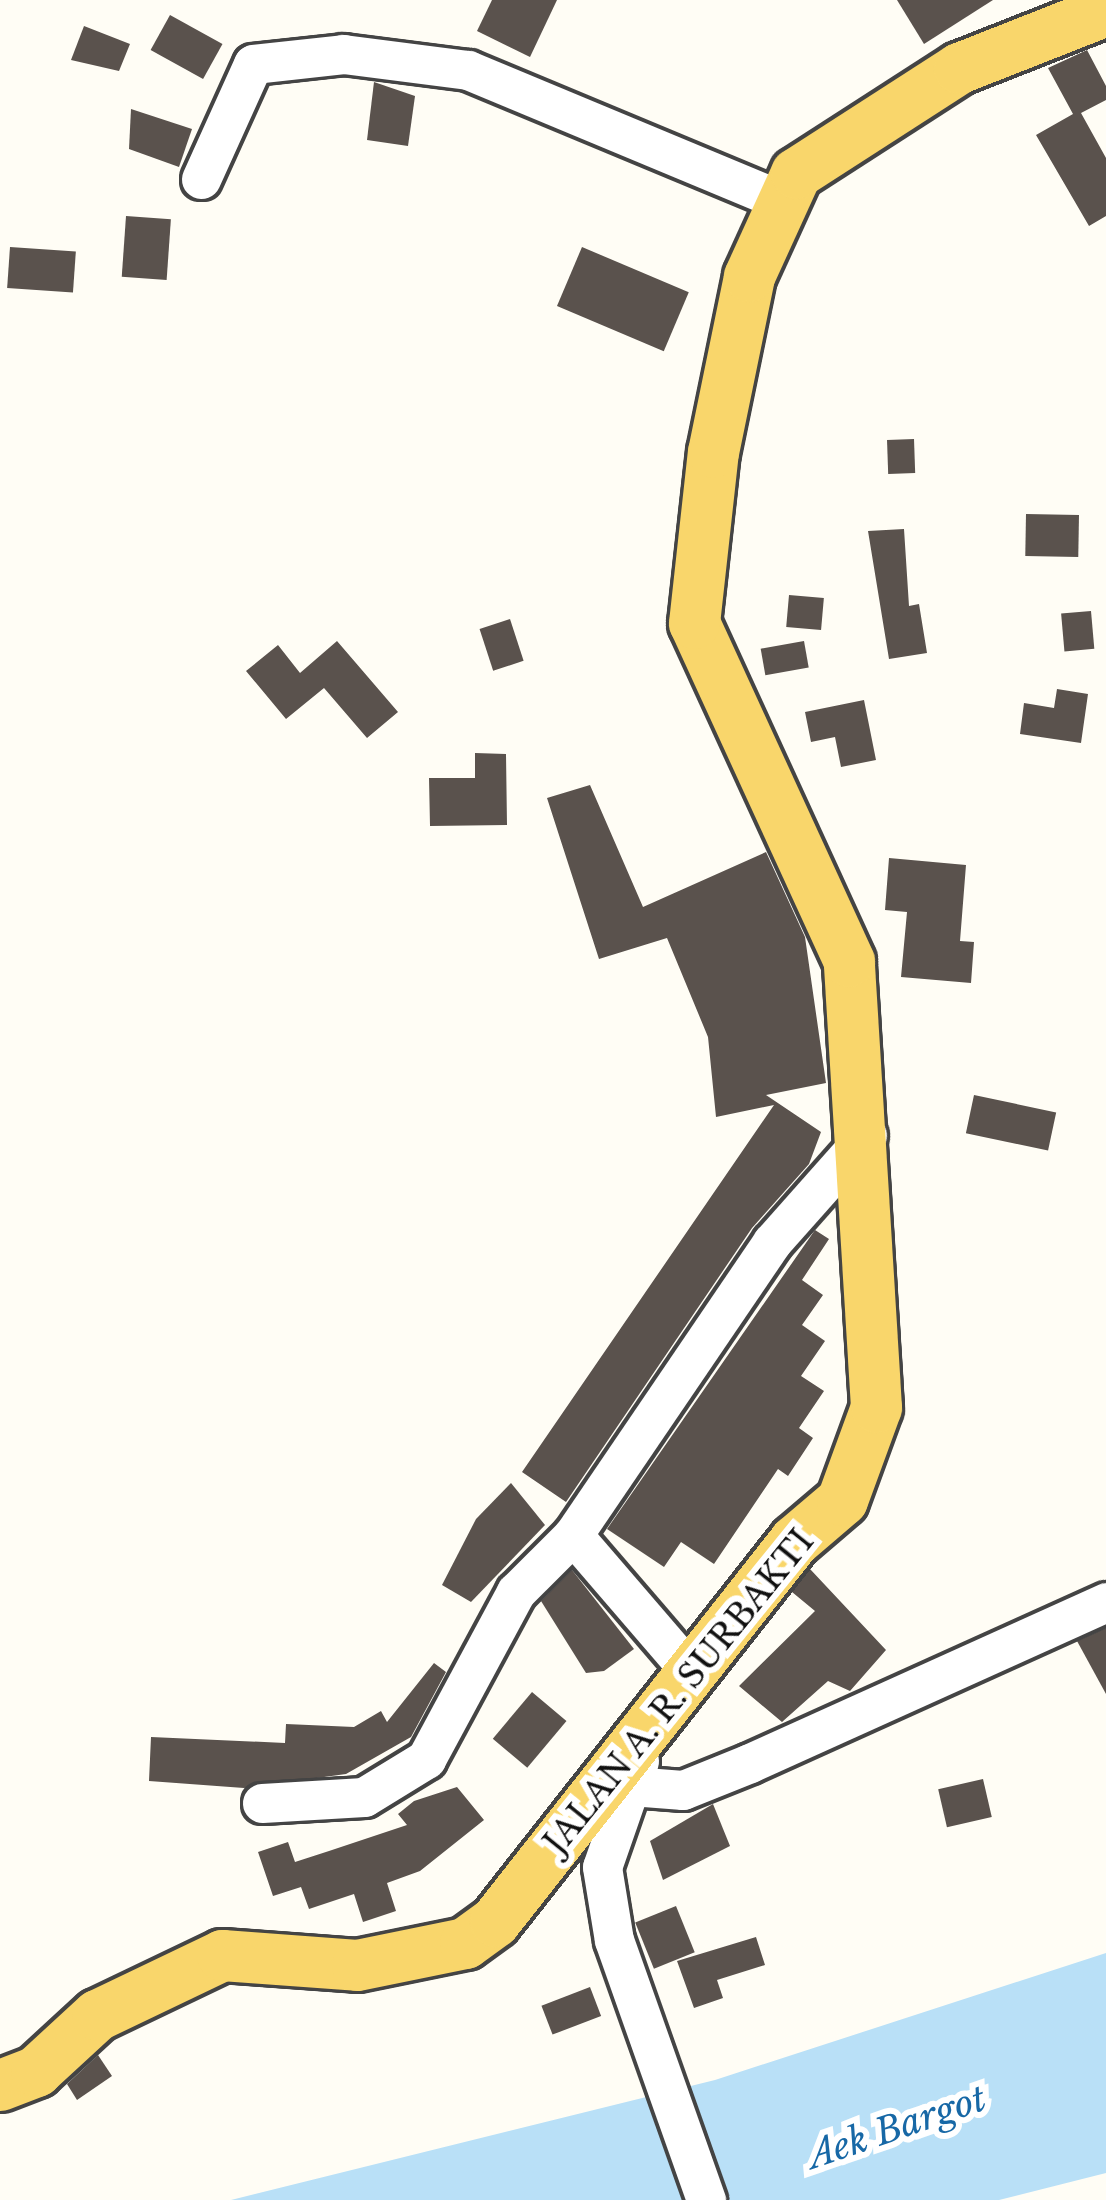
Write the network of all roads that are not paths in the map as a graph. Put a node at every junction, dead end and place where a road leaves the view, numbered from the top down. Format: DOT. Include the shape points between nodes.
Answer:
graph roads {
  1 [pos="1106,10"];
  2 [pos="201,179"];
  3 [pos="780,200"];
  4 [pos="867,1135"];
  5 [pos="573,1534"];
  6 [pos="1106,1602"];
  7 [pos="691,1672"];
  8 [pos="650,1726"];
  9 [pos="632,1786"];
  10 [pos="262,1804"];
  11 [pos="0,2085"];
  12 [pos="706,2200"];
  1 -- 3 [label="main road, JALAN A. R. SURBAKTI" via="959,68 847,132"];
  2 -- 3 [label="street" via="253,64 344,54 468,70"];
  3 -- 4 [label="main road, JALAN A. R. SURBAKTI" via="749,276 690,585 713,677 849,961"];
  4 -- 5 [label="street" via="736,1290"];
  4 -- 7 [label="main road, JALAN A. R. SURBAKTI" via="876,1407 867,1445 842,1500 794,1541"];
  5 -- 7 [label="street"];
  5 -- 10 [label="street" via="516,1592 456,1717 400,1784"];
  6 -- 9 [label="street" via="682,1790"];
  7 -- 8 [label="main road, JALAN A. R. SURBAKTI"];
  8 -- 9 [label="street"];
  8 -- 11 [label="main road, JALAN A. R. SURBAKTI" via="495,1921 465,1943 357,1965 222,1955 97,2015 36,2071"];
  9 -- 12 [label="street" via="602,1867 652,2053"];
}
